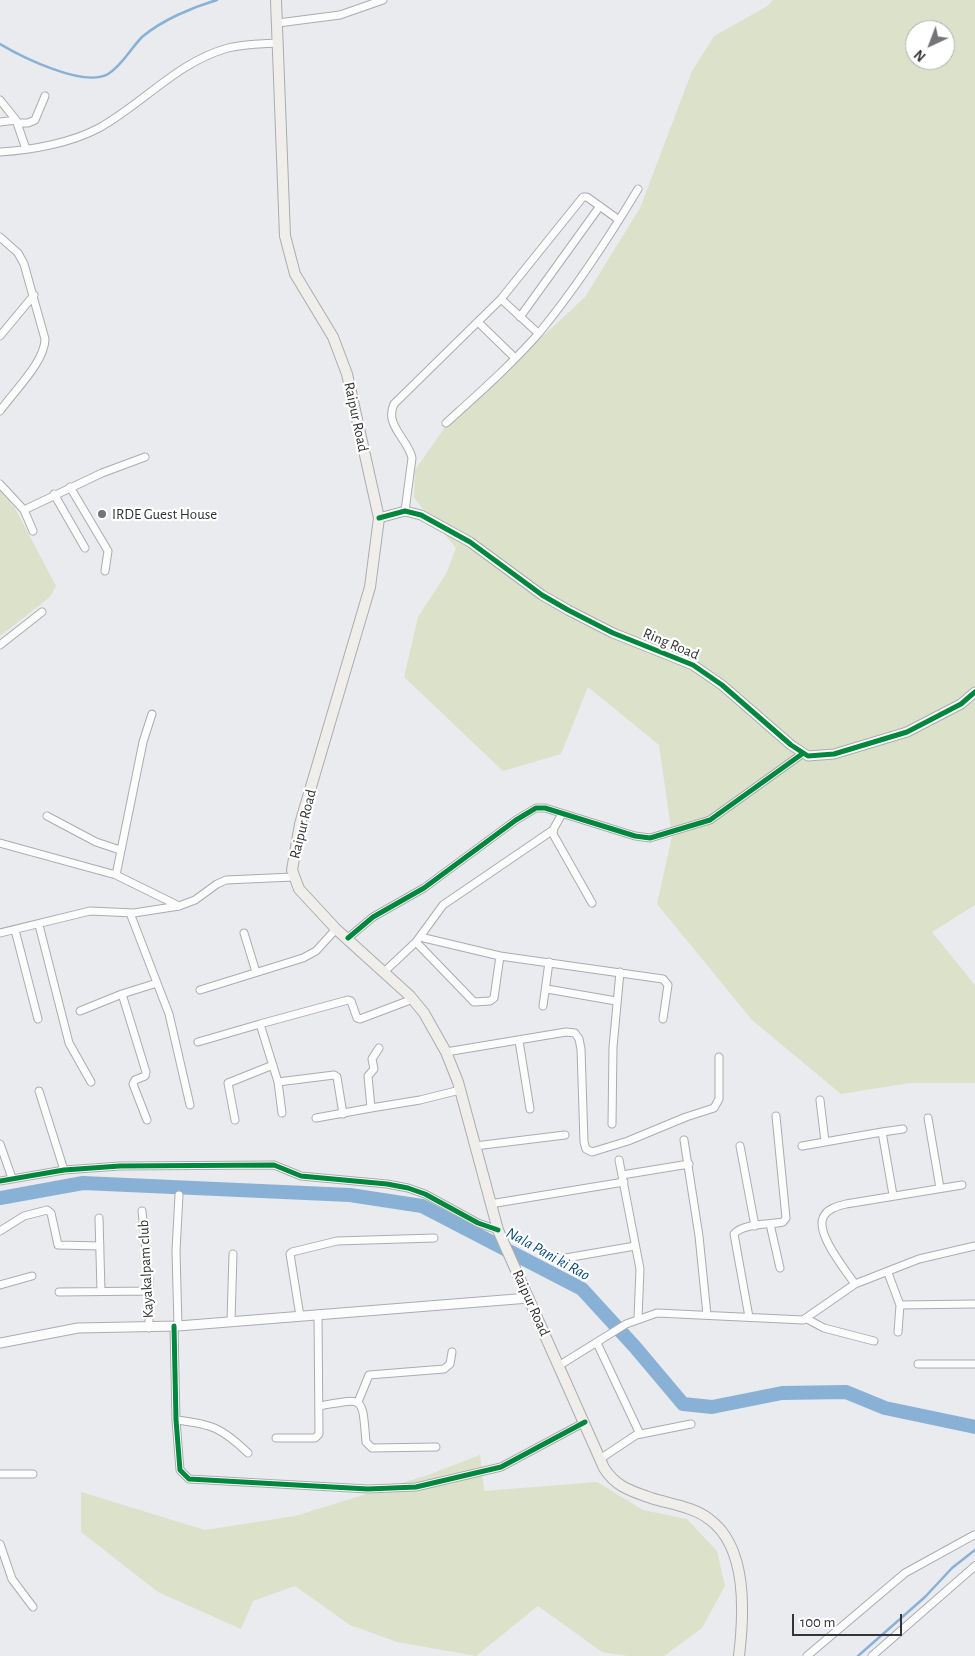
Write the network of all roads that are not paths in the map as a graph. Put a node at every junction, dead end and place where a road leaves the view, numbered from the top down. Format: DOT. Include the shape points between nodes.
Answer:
graph roads {
  1 [pos="276,0"];
  2 [pos="383,0"];
  3 [pos="278,23"];
  4 [pos="277,43"];
  5 [pos="45,96"];
  6 [pos="0,100"];
  7 [pos="0,122"];
  8 [pos="17,122"];
  9 [pos="26,149"];
  10 [pos="0,152"];
  11 [pos="638,189"];
  12 [pos="600,206"];
  13 [pos="619,220"];
  14 [pos="0,237"];
  15 [pos="34,295"];
  16 [pos="501,300"];
  17 [pos="520,317"];
  18 [pos="479,323"];
  19 [pos="538,333"];
  20 [pos="0,336"];
  21 [pos="515,358"];
  22 [pos="0,411"];
  23 [pos="446,423"];
  24 [pos="145,458"];
  25 [pos="0,484"];
  26 [pos="70,487"];
  27 [pos="54,494"];
  28 [pos="24,510"];
  29 [pos="405,511"];
  30 [pos="379,518"];
  31 [pos="34,531"];
  32 [pos="85,548"];
  33 [pos="105,571"];
  34 [pos="42,612"];
  35 [pos="0,645"];
  36 [pos="975,692"];
  37 [pos="152,714"];
  38 [pos="802,754"];
  39 [pos="562,814"];
  40 [pos="47,816"];
  41 [pos="553,830"];
  42 [pos="0,843"];
  43 [pos="120,850"];
  44 [pos="116,875"];
  45 [pos="293,877"];
  46 [pos="592,903"];
  47 [pos="179,906"];
  48 [pos="130,913"];
  49 [pos="39,925"];
  50 [pos="336,929"];
  51 [pos="15,930"];
  52 [pos="0,932"];
  53 [pos="244,933"];
  54 [pos="348,938"];
  55 [pos="418,940"];
  56 [pos="500,956"];
  57 [pos="549,962"];
  58 [pos="385,971"];
  59 [pos="256,972"];
  60 [pos="620,972"];
  61 [pos="157,983"];
  62 [pos="547,989"];
  63 [pos="200,990"];
  64 [pos="122,994"];
  65 [pos="413,999"];
  66 [pos="616,1001"];
  67 [pos="543,1006"];
  68 [pos="80,1011"];
  69 [pos="38,1019"];
  70 [pos="663,1020"];
  71 [pos="260,1024"];
  72 [pos="519,1041"];
  73 [pos="198,1042"];
  74 [pos="379,1048"];
  75 [pos="446,1052"];
  76 [pos="720,1057"];
  77 [pos="273,1065"];
  78 [pos="90,1082"];
  79 [pos="278,1082"];
  80 [pos="460,1090"];
  81 [pos="39,1091"];
  82 [pos="820,1100"];
  83 [pos="190,1105"];
  84 [pos="371,1108"];
  85 [pos="530,1109"];
  86 [pos="282,1113"];
  87 [pos="343,1114"];
  88 [pos="776,1116"];
  89 [pos="316,1118"];
  90 [pos="928,1118"];
  91 [pos="147,1120"];
  92 [pos="235,1120"];
  93 [pos="612,1124"];
  94 [pos="903,1129"];
  95 [pos="882,1132"];
  96 [pos="565,1135"];
  97 [pos="684,1140"];
  98 [pos="825,1142"];
  99 [pos="0,1144"];
  100 [pos="475,1146"];
  101 [pos="740,1146"];
  102 [pos="802,1146"];
  103 [pos="619,1160"];
  104 [pos="689,1164"];
  105 [pos="64,1170"];
  106 [pos="12,1178"];
  107 [pos="623,1178"];
  108 [pos="0,1181"];
  109 [pos="962,1185"];
  110 [pos="940,1188"];
  111 [pos="893,1195"];
  112 [pos="179,1196"];
  113 [pos="490,1204"];
  114 [pos="142,1211"];
  115 [pos="99,1218"];
  116 [pos="770,1224"];
  117 [pos="755,1226"];
  118 [pos="0,1231"];
  119 [pos="500,1232"];
  120 [pos="434,1238"];
  121 [pos="100,1246"];
  122 [pos="636,1246"];
  123 [pos="975,1246"];
  124 [pos="234,1254"];
  125 [pos="560,1259"];
  126 [pos="780,1268"];
  127 [pos="888,1273"];
  128 [pos="32,1276"];
  129 [pos="855,1284"];
  130 [pos="0,1285"];
  131 [pos="102,1291"];
  132 [pos="149,1291"];
  133 [pos="59,1292"];
  134 [pos="529,1298"];
  135 [pos="900,1304"];
  136 [pos="975,1304"];
  137 [pos="318,1314"];
  138 [pos="706,1315"];
  139 [pos="300,1316"];
  140 [pos="749,1317"];
  141 [pos="638,1318"];
  142 [pos="807,1319"];
  143 [pos="232,1321"];
  144 [pos="176,1326"];
  145 [pos="149,1328"];
  146 [pos="898,1332"];
  147 [pos="874,1341"];
  148 [pos="0,1343"];
  149 [pos="597,1343"];
  150 [pos="452,1352"];
  151 [pos="918,1364"];
  152 [pos="975,1364"];
  153 [pos="560,1365"];
  154 [pos="358,1402"];
  155 [pos="319,1406"];
  156 [pos="176,1420"];
  157 [pos="585,1422"];
  158 [pos="691,1424"];
  159 [pos="640,1434"];
  160 [pos="276,1438"];
  161 [pos="436,1447"];
  162 [pos="248,1453"];
  163 [pos="600,1458"];
  164 [pos="0,1474"];
  165 [pos="33,1474"];
  166 [pos="974,1535"];
  167 [pos="0,1544"];
  168 [pos="975,1566"];
  169 [pos="33,1607"];
  170 [pos="739,1656"];
  171 [pos="807,1656"];
  172 [pos="872,1656"];
  1 -- 3 [label="main road, Raipur Road"];
  2 -- 3 [label="street" via="340,16"];
  3 -- 4 [label="main road, Raipur Road"];
  4 -- 9 [label="street" via="219,51 172,74 99,128 75,138"];
  4 -- 30 [label="main road, Raipur Road" via="285,236 295,274 333,337 347,374"];
  5 -- 8 [label="street" via="35,120"];
  6 -- 8 [label="street"];
  7 -- 8 [label="street"];
  8 -- 9 [label="street"];
  9 -- 10 [label="street"];
  11 -- 13 [label="street"];
  12 -- 13 [label="street"];
  12 -- 16 [label="street" via="587,197 583,198"];
  12 -- 17 [label="street"];
  13 -- 19 [label="street" via="578,282"];
  14 -- 15 [label="street" via="21,258"];
  15 -- 20 [label="street"];
  15 -- 22 [label="street" via="45,345 34,367"];
  16 -- 17 [label="street"];
  16 -- 18 [label="street"];
  17 -- 19 [label="street"];
  18 -- 21 [label="street"];
  18 -- 29 [label="street" via="392,409 392,421 412,458"];
  19 -- 21 [label="street"];
  21 -- 23 [label="street"];
  24 -- 26 [label="street"];
  25 -- 28 [label="street"];
  26 -- 27 [label="street"];
  26 -- 33 [label="street" via="108,551"];
  27 -- 28 [label="street"];
  27 -- 32 [label="street"];
  28 -- 31 [label="street"];
  29 -- 30 [label="street"];
  29 -- 38 [label="street, Ring Road" via="421,515 453,532 568,610 613,633 693,665 722,685"];
  30 -- 45 [label="main road, Raipur Road" via="370,586 300,824"];
  34 -- 35 [label="street"];
  36 -- 38 [label="street" via="961,704 907,732 834,754"];
  37 -- 43 [label="street"];
  38 -- 39 [label="street" via="710,820 650,838 640,838"];
  39 -- 41 [label="street"];
  39 -- 54 [label="street" via="545,808 528,812 424,888 373,917"];
  40 -- 43 [label="street" via="96,842"];
  41 -- 46 [label="street"];
  41 -- 55 [label="street" via="447,901 436,911"];
  42 -- 44 [label="street"];
  43 -- 44 [label="street"];
  44 -- 47 [label="street"];
  45 -- 47 [label="street" via="226,880"];
  45 -- 50 [label="main road, Raipur Road" via="299,890"];
  47 -- 48 [label="street"];
  48 -- 49 [label="street" via="90,911"];
  48 -- 61 [label="street"];
  49 -- 51 [label="street"];
  49 -- 78 [label="street" via="69,1044"];
  50 -- 54 [label="main road, Raipur Road"];
  50 -- 59 [label="street" via="316,951 303,958"];
  51 -- 52 [label="street"];
  51 -- 69 [label="street"];
  53 -- 59 [label="street"];
  54 -- 58 [label="main road, Raipur Road"];
  55 -- 56 [label="street"];
  55 -- 56 [label="street" via="468,998 477,1003 495,996"];
  55 -- 58 [label="street"];
  56 -- 57 [label="street"];
  57 -- 60 [label="street"];
  57 -- 62 [label="street"];
  58 -- 65 [label="main road, Raipur Road"];
  59 -- 63 [label="street"];
  60 -- 66 [label="street"];
  60 -- 70 [label="street" via="667,981"];
  61 -- 64 [label="street"];
  61 -- 83 [label="street" via="169,1014"];
  62 -- 66 [label="street"];
  62 -- 67 [label="street"];
  64 -- 68 [label="street"];
  64 -- 91 [label="street" via="146,1072 133,1084"];
  65 -- 71 [label="street" via="360,1019 348,1000"];
  65 -- 75 [label="main road, Raipur Road"];
  66 -- 93 [label="street"];
  71 -- 73 [label="street"];
  71 -- 77 [label="street"];
  72 -- 75 [label="street"];
  72 -- 76 [label="street" via="566,1032 578,1036 583,1134 585,1147 592,1152 714,1108 719,1098"];
  72 -- 85 [label="street"];
  74 -- 84 [label="street" via="372,1058 374,1069 368,1076"];
  75 -- 80 [label="main road, Raipur Road"];
  77 -- 79 [label="street"];
  77 -- 92 [label="street" via="228,1083"];
  79 -- 86 [label="street"];
  79 -- 87 [label="street" via="336,1075"];
  80 -- 84 [label="street"];
  80 -- 100 [label="main road, Raipur Road"];
  81 -- 105 [label="street"];
  82 -- 98 [label="street"];
  84 -- 87 [label="street"];
  87 -- 89 [label="street"];
  88 -- 116 [label="street" via="786,1214 783,1222"];
  90 -- 110 [label="street"];
  94 -- 95 [label="street"];
  95 -- 98 [label="street"];
  95 -- 111 [label="street"];
  96 -- 100 [label="street"];
  97 -- 104 [label="street"];
  98 -- 102 [label="street"];
  99 -- 106 [label="street"];
  100 -- 113 [label="main road, Raipur Road"];
  101 -- 117 [label="street"];
  103 -- 107 [label="street"];
  104 -- 107 [label="street"];
  104 -- 138 [label="street" via="700,1236"];
  105 -- 106 [label="street"];
  105 -- 119 [label="street" via="120,1166 274,1165 307,1177 387,1184 417,1191"];
  106 -- 108 [label="street"];
  107 -- 113 [label="street"];
  107 -- 122 [label="street"];
  109 -- 110 [label="street"];
  110 -- 111 [label="street"];
  111 -- 129 [label="street" via="840,1206 822,1218 826,1238"];
  112 -- 144 [label="street"];
  113 -- 119 [label="main road, Raipur Road"];
  114 -- 132 [label="street, Kayakalpam club"];
  115 -- 121 [label="street"];
  116 -- 117 [label="street"];
  116 -- 126 [label="street"];
  117 -- 140 [label="street" via="738,1230 734,1235"];
  118 -- 121 [label="street" via="24,1216 48,1210 58,1245"];
  119 -- 134 [label="main road, Raipur Road"];
  120 -- 139 [label="street" via="337,1242 292,1252"];
  121 -- 131 [label="street"];
  122 -- 125 [label="street"];
  122 -- 141 [label="street" via="642,1279"];
  123 -- 127 [label="street" via="925,1257"];
  124 -- 143 [label="street"];
  127 -- 129 [label="street"];
  127 -- 135 [label="street"];
  128 -- 130 [label="street"];
  129 -- 142 [label="street"];
  131 -- 132 [label="street"];
  131 -- 133 [label="street"];
  132 -- 145 [label="street, Kayakalpam club"];
  134 -- 137 [label="street"];
  134 -- 153 [label="main road, Raipur Road"];
  135 -- 136 [label="street"];
  135 -- 146 [label="street"];
  137 -- 139 [label="street"];
  137 -- 155 [label="street"];
  138 -- 140 [label="street"];
  138 -- 141 [label="street" via="662,1312"];
  139 -- 143 [label="street"];
  140 -- 142 [label="street"];
  141 -- 149 [label="street"];
  142 -- 147 [label="street" via="824,1328"];
  143 -- 144 [label="street"];
  144 -- 145 [label="street"];
  144 -- 156 [label="street"];
  145 -- 148 [label="street" via="78,1328"];
  149 -- 153 [label="street"];
  149 -- 159 [label="street"];
  150 -- 154 [label="street" via="450,1364 444,1369 369,1375"];
  151 -- 152 [label="street"];
  153 -- 157 [label="main road, Raipur Road"];
  154 -- 155 [label="street"];
  154 -- 161 [label="street" via="363,1408 366,1442 370,1446"];
  155 -- 160 [label="street" via="317,1437"];
  156 -- 157 [label="street" via="180,1470 190,1479 368,1488 416,1487 500,1468"];
  156 -- 162 [label="street" via="214,1426"];
  157 -- 163 [label="main road, Raipur Road"];
  158 -- 159 [label="street"];
  159 -- 163 [label="street"];
  163 -- 170 [label="main road, Raipur Road" via="610,1479 622,1488 696,1511 718,1526 733,1552 738,1572 742,1635"];
  164 -- 165 [label="street"];
  166 -- 171 [label="street" via="905,1573"];
  167 -- 169 [label="street" via="12,1579"];
  168 -- 172 [label="street"];
}
